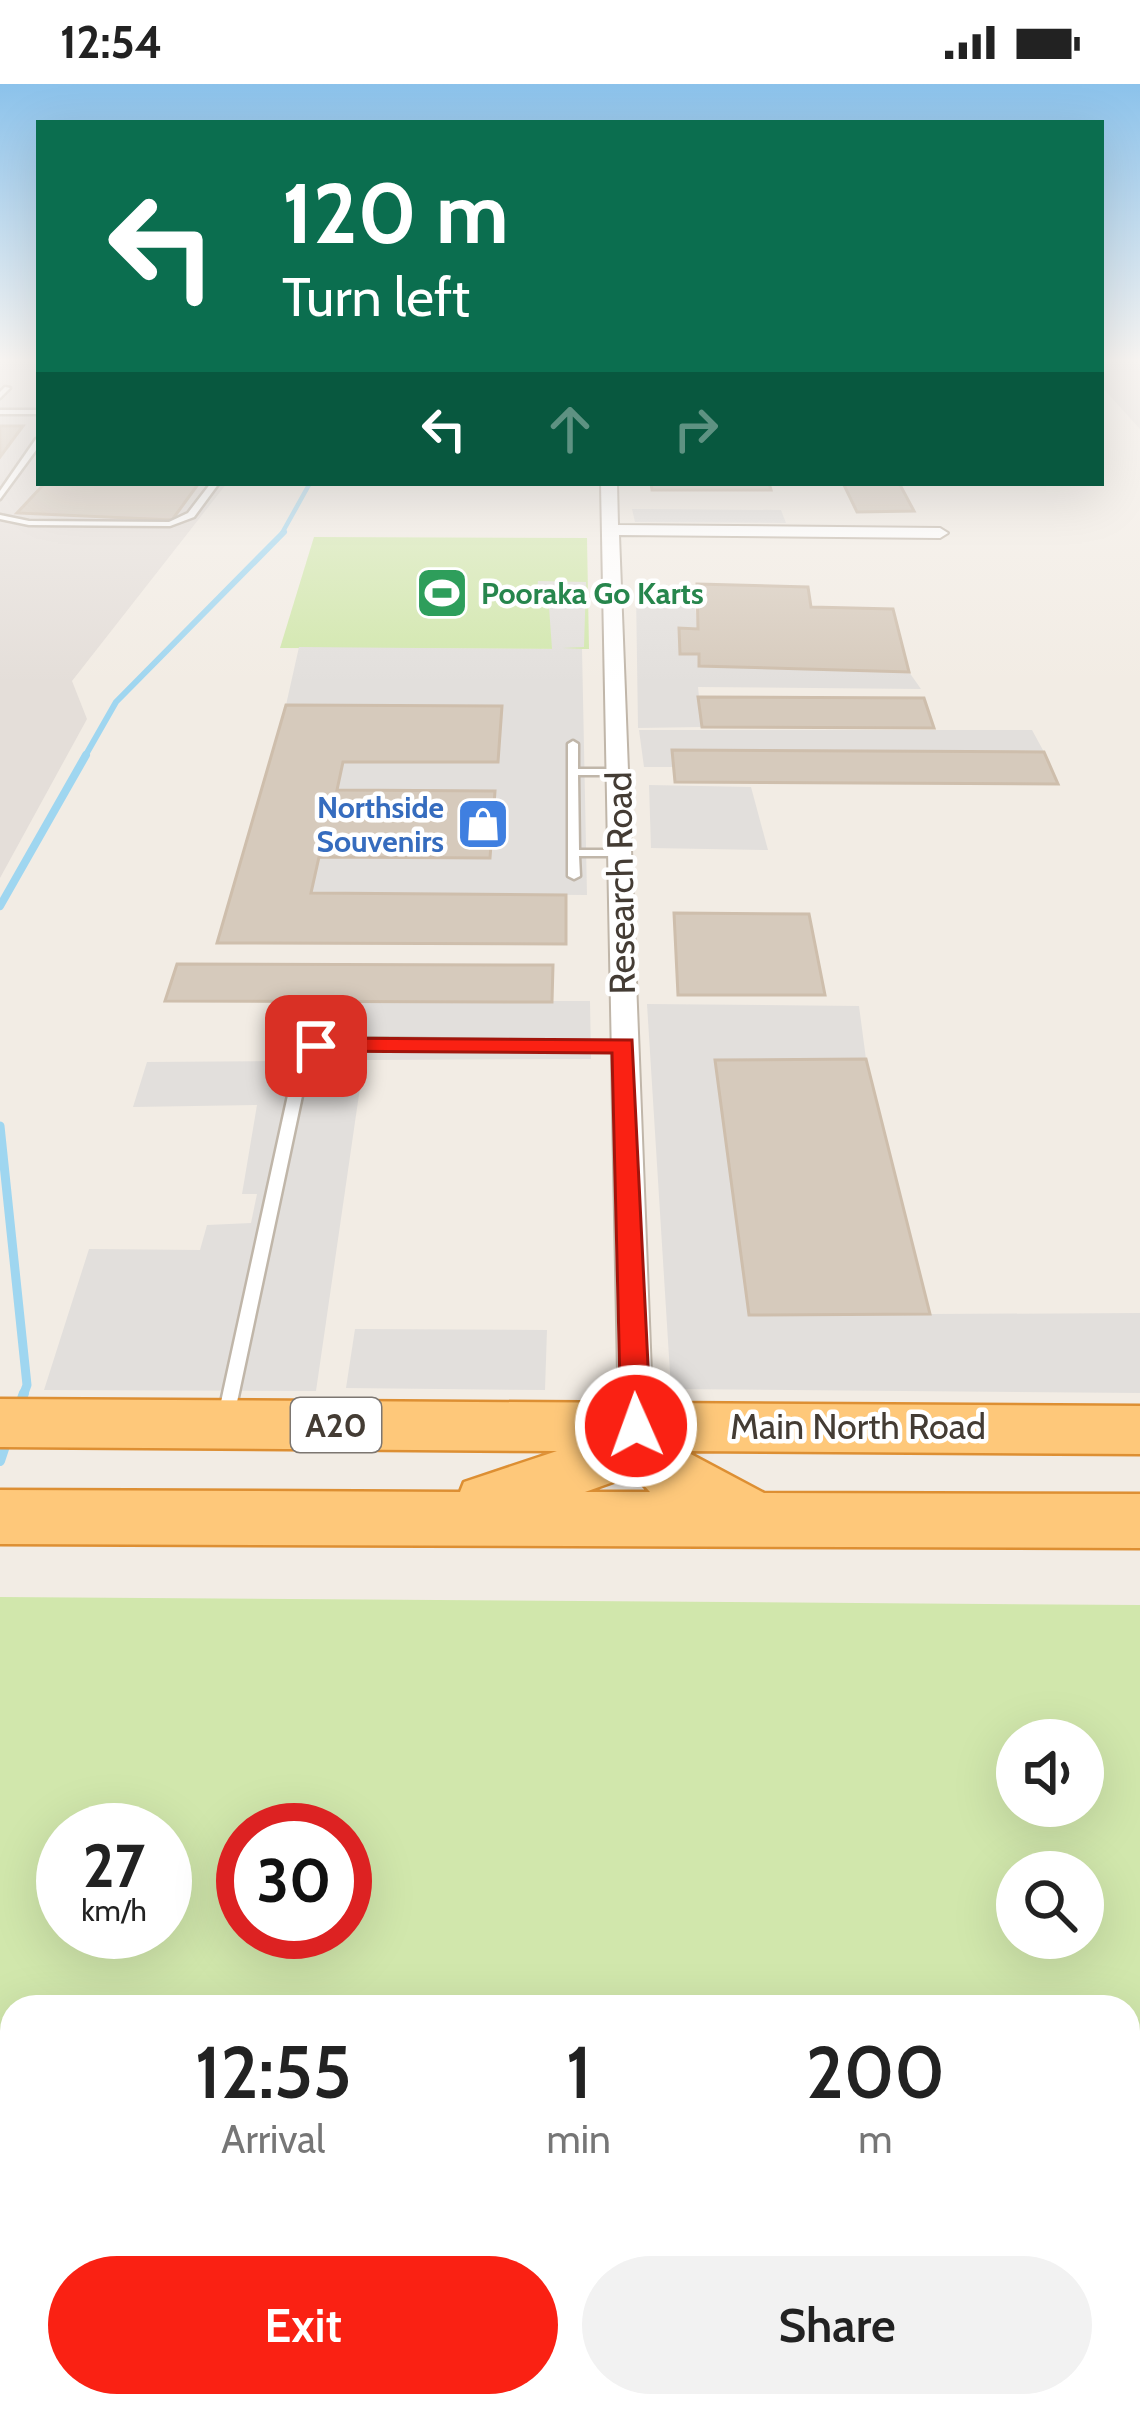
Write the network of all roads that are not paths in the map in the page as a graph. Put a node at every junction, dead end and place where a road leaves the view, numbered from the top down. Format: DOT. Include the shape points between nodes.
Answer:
graph roads {
  1 [pos="21,466"];
  2 [pos="213,486"];
  3 [pos="609,486"];
  4 [pos="0,496"];
  5 [pos="0,518"];
  6 [pos="611,530"];
  7 [pos="940,533"];
  8 [pos="573,744"];
  9 [pos="573,772"];
  10 [pos="617,772"];
  11 [pos="573,853"];
  12 [pos="619,853"];
  13 [pos="574,876"];
  14 [pos="624,1046"];
  15 [pos="18,1423"];
  16 [pos="224,1424"];
  17 [pos="636,1426"];
  18 [pos="1140,1430"];
  19 [pos="442,1516"];
  20 [pos="7,1517"];
  21 [pos="762,1520"];
  22 [pos="1140,1521"];
  1 -- 4 [label="lane"];
  2 -- 5 [label="lane" via="191,515 170,524"];
  3 -- 6 [label="street, Research Road"];
  6 -- 7 [label="street"];
  6 -- 10 [label="street, Research Road"];
  8 -- 9 [label="lane"];
  9 -- 10 [label="lane"];
  9 -- 11 [label="lane"];
  10 -- 12 [label="street, Research Road"];
  11 -- 12 [label="lane"];
  11 -- 13 [label="lane"];
  12 -- 14 [label="street, Research Road"];
  14 -- 16 [label="lane" via="340,1042 310,1050"];
  14 -- 17 [label="street, Research Road"];
  15 -- 16 [label="highway, Main North Road / A20"];
  16 -- 17 [label="highway, Main North Road / A20"];
  17 -- 18 [label="highway, Main North Road / A20"];
  17 -- 19 [label="highway" via="596,1463"];
  17 -- 21 [label="highway" via="662,1470"];
  19 -- 20 [label="highway"];
  19 -- 21 [label="highway"];
  21 -- 22 [label="highway"];
}
